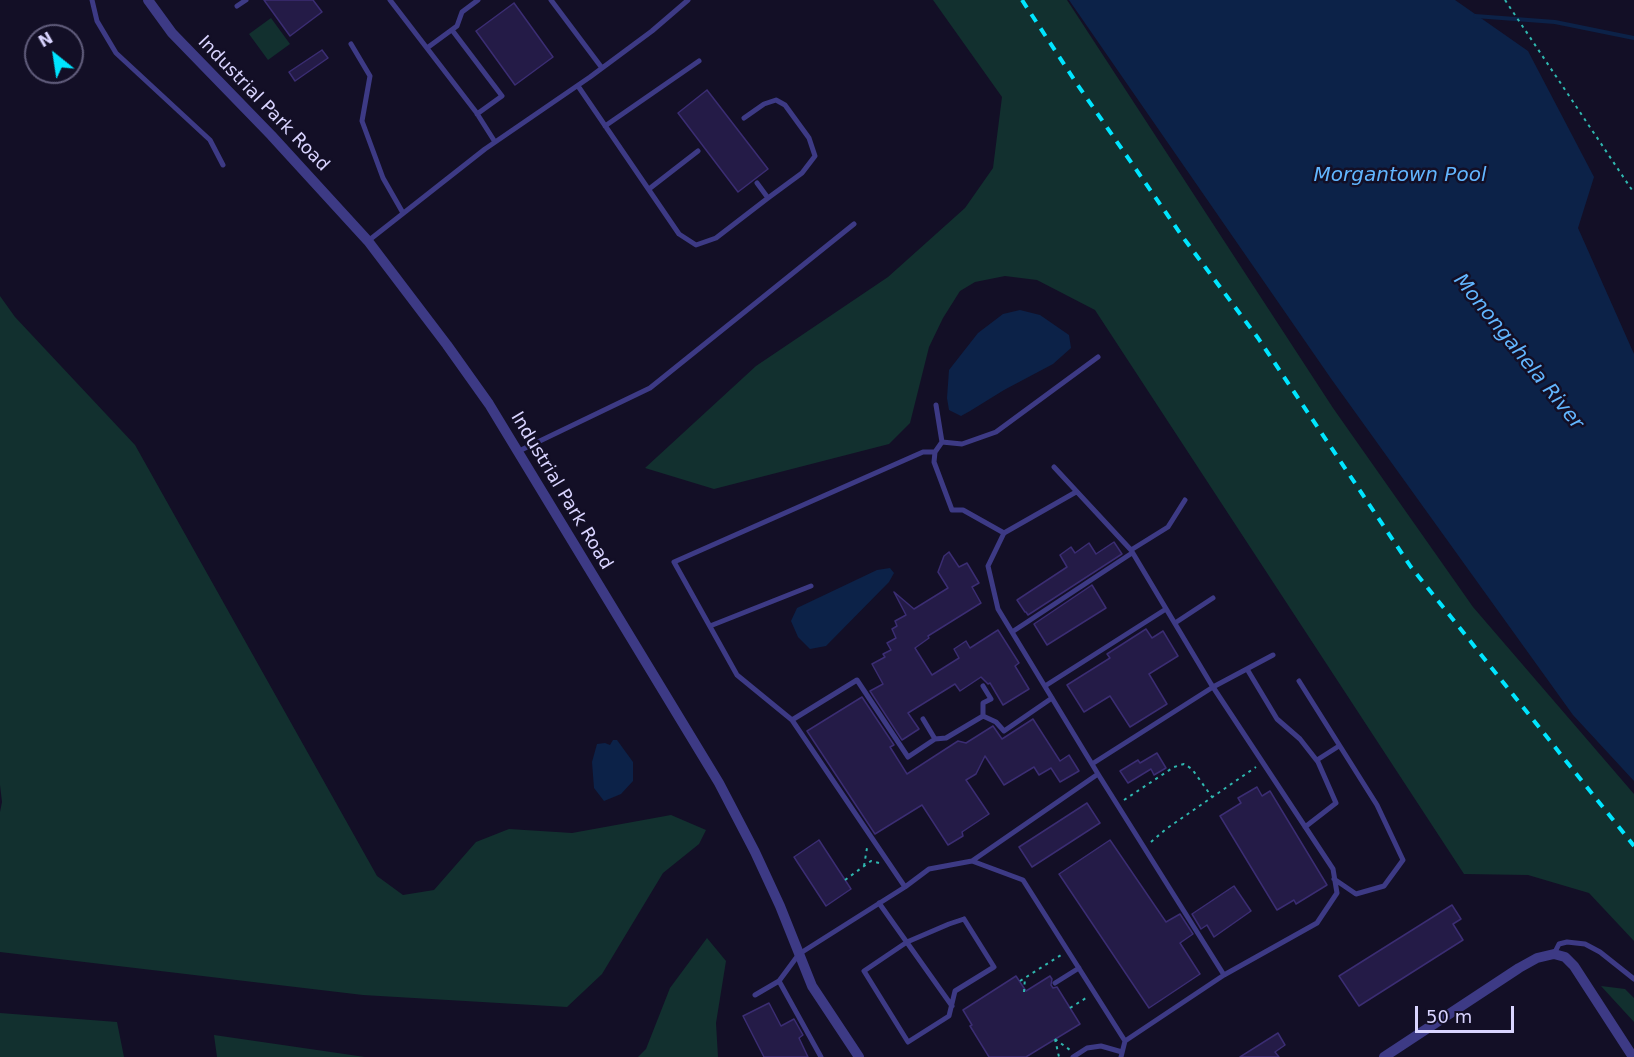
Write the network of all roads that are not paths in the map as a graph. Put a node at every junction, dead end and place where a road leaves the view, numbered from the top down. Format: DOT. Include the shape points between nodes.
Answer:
graph roads {
  1 [pos="92,0"];
  2 [pos="148,0"];
  3 [pos="246,0"];
  4 [pos="390,0"];
  5 [pos="478,0"];
  6 [pos="551,0"];
  7 [pos="688,0"];
  8 [pos="237,6"];
  9 [pos="452,30"];
  10 [pos="351,44"];
  11 [pos="427,48"];
  12 [pos="699,61"];
  13 [pos="602,68"];
  14 [pos="578,86"];
  15 [pos="477,114"];
  16 [pos="744,118"];
  17 [pos="605,126"];
  18 [pos="495,142"];
  19 [pos="698,151"];
  20 [pos="223,165"];
  21 [pos="757,183"];
  22 [pos="649,189"];
  23 [pos="768,198"];
  24 [pos="403,213"];
  25 [pos="854,224"];
  26 [pos="368,241"];
  27 [pos="1098,357"];
  28 [pos="936,405"];
  29 [pos="942,441"];
  30 [pos="519,451"];
  31 [pos="935,452"];
  32 [pos="1054,467"];
  33 [pos="1076,492"];
  34 [pos="1185,500"];
  35 [pos="1004,533"];
  36 [pos="1131,551"];
  37 [pos="811,586"];
  38 [pos="1213,598"];
  39 [pos="1166,609"];
  40 [pos="1175,623"];
  41 [pos="710,626"];
  42 [pos="1012,632"];
  43 [pos="1274,655"];
  44 [pos="1247,669"];
  45 [pos="1299,681"];
  46 [pos="982,686"];
  47 [pos="1045,686"];
  48 [pos="1213,687"];
  49 [pos="1052,698"];
  50 [pos="983,716"];
  51 [pos="923,719"];
  52 [pos="792,720"];
  53 [pos="935,739"];
  54 [pos="1339,746"];
  55 [pos="1317,760"];
  56 [pos="1092,764"];
  57 [pos="1098,774"];
  58 [pos="1305,827"];
  59 [pos="972,861"];
  60 [pos="1334,879"];
  61 [pos="905,887"];
  62 [pos="879,903"];
  63 [pos="907,942"];
  64 [pos="799,954"];
  65 [pos="1554,954"];
  66 [pos="1079,968"];
  67 [pos="1224,975"];
  68 [pos="1634,979"];
  69 [pos="779,981"];
  70 [pos="1054,983"];
  71 [pos="755,995"];
  72 [pos="952,1006"];
  73 [pos="1125,1041"];
  74 [pos="1122,1055"];
  75 [pos="1075,1056"];
  76 [pos="821,1057"];
  77 [pos="859,1057"];
  78 [pos="1384,1057"];
  79 [pos="1633,1057"];
  1 -- 20 [label="lane" via="97,21 116,54 210,141"];
  2 -- 26 [label="street, Industrial Park Road" via="172,33"];
  3 -- 8 [label="lane"];
  4 -- 11 [label="lane"];
  5 -- 9 [label="lane" via="462,12"];
  6 -- 13 [label="lane"];
  7 -- 13 [label="lane"];
  9 -- 11 [label="lane"];
  9 -- 15 [label="lane" via="502,96"];
  10 -- 24 [label="lane" via="370,76 362,121 383,178"];
  11 -- 15 [label="lane"];
  12 -- 17 [label="lane"];
  13 -- 14 [label="lane"];
  14 -- 17 [label="lane"];
  14 -- 18 [label="lane"];
  15 -- 18 [label="lane"];
  16 -- 23 [label="lane" via="776,100 785,105 808,138 814,156 802,173"];
  17 -- 22 [label="lane"];
  18 -- 24 [label="lane"];
  19 -- 22 [label="lane"];
  21 -- 23 [label="lane"];
  22 -- 23 [label="lane" via="679,234 696,245 716,238"];
  24 -- 26 [label="lane"];
  25 -- 30 [label="lane" via="650,388"];
  26 -- 30 [label="street, Industrial Park Road" via="483,395"];
  27 -- 29 [label="lane" via="996,432 962,444"];
  28 -- 29 [label="lane"];
  29 -- 31 [label="lane"];
  30 -- 64 [label="street, Industrial Park Road" via="719,783 755,852"];
  31 -- 35 [label="lane" via="933,462 951,510 963,510"];
  31 -- 41 [label="lane" via="923,452 674,562"];
  32 -- 33 [label="lane"];
  33 -- 35 [label="lane"];
  33 -- 36 [label="lane"];
  34 -- 36 [label="lane" via="1168,527"];
  35 -- 42 [label="lane" via="988,566 998,609"];
  36 -- 39 [label="lane"];
  36 -- 42 [label="lane"];
  37 -- 41 [label="lane"];
  38 -- 40 [label="lane"];
  39 -- 40 [label="lane"];
  39 -- 47 [label="lane"];
  40 -- 48 [label="lane"];
  41 -- 52 [label="lane" via="737,675"];
  42 -- 47 [label="lane"];
  43 -- 44 [label="lane"];
  44 -- 48 [label="lane"];
  44 -- 55 [label="lane" via="1277,719"];
  45 -- 54 [label="lane"];
  46 -- 50 [label="lane" via="990,699 983,703"];
  47 -- 49 [label="lane"];
  48 -- 56 [label="lane"];
  48 -- 58 [label="lane"];
  49 -- 50 [label="lane" via="1004,731"];
  49 -- 56 [label="lane"];
  50 -- 53 [label="lane" via="946,738"];
  51 -- 53 [label="lane"];
  52 -- 53 [label="lane" via="857,680 908,757"];
  52 -- 61 [label="lane"];
  54 -- 55 [label="lane"];
  54 -- 60 [label="lane" via="1377,805 1403,860 1384,886 1356,894"];
  55 -- 58 [label="lane" via="1336,803"];
  56 -- 57 [label="lane"];
  57 -- 59 [label="lane"];
  57 -- 67 [label="lane"];
  58 -- 60 [label="lane" via="1333,869"];
  59 -- 61 [label="lane" via="928,869"];
  59 -- 66 [label="lane" via="1023,880"];
  60 -- 67 [label="lane" via="1337,893 1317,923"];
  61 -- 62 [label="lane"];
  62 -- 63 [label="lane"];
  62 -- 64 [label="lane"];
  63 -- 72 [label="lane"];
  63 -- 72 [label="lane" via="964,919 994,967 955,991"];
  63 -- 72 [label="lane" via="864,971 908,1042 949,1016"];
  64 -- 69 [label="lane"];
  64 -- 77 [label="street, Industrial Park Road" via="812,986"];
  65 -- 68 [label="lane" via="1559,944 1585,944"];
  65 -- 78 [label="street" via="1519,968"];
  65 -- 79 [label="street" via="1565,957 1574,966"];
  66 -- 70 [label="lane"];
  66 -- 73 [label="lane"];
  67 -- 73 [label="lane"];
  69 -- 71 [label="lane"];
  69 -- 76 [label="lane"];
  73 -- 74 [label="lane"];
  74 -- 75 [label="lane" via="1101,1046 1087,1048"];
}
